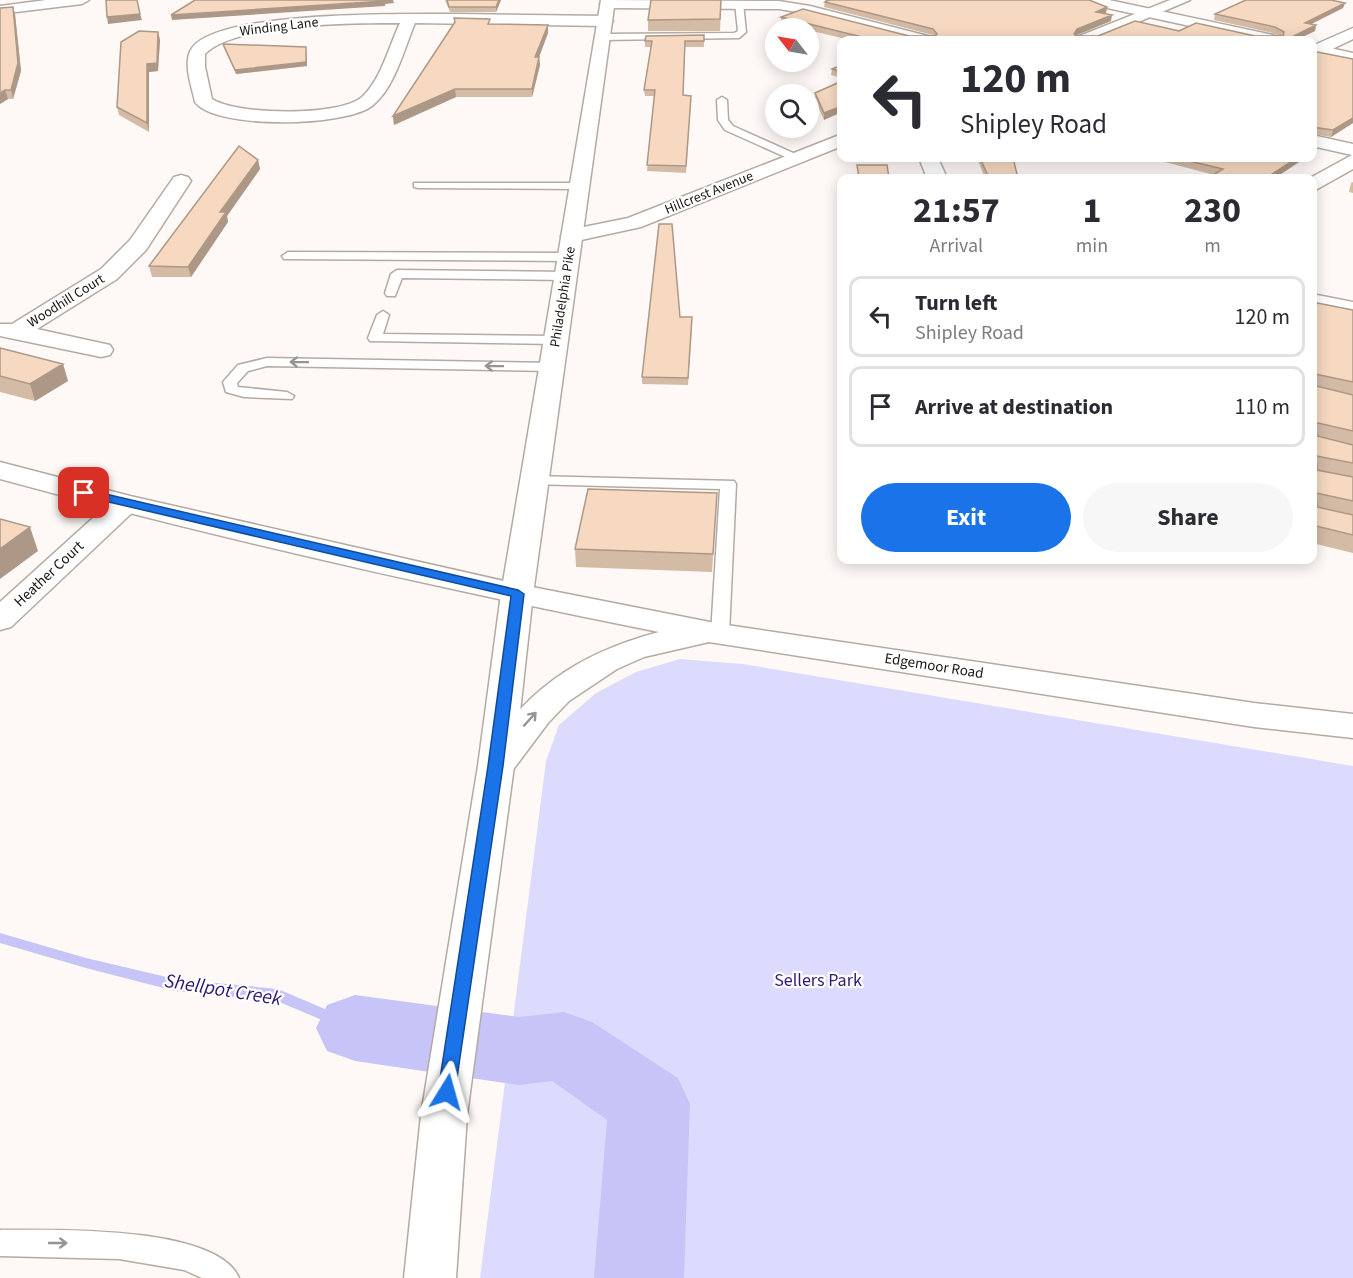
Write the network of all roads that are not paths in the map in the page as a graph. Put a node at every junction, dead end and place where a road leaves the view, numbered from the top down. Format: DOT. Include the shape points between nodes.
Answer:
graph roads {
  1 [pos="82,0"];
  2 [pos="1089,0"];
  3 [pos="1183,0"];
  4 [pos="739,3"];
  5 [pos="0,10"];
  6 [pos="1150,13"];
  7 [pos="605,15"];
  8 [pos="409,19"];
  9 [pos="1353,33"];
  10 [pos="910,36"];
  11 [pos="1093,36"];
  12 [pos="1255,36"];
  13 [pos="1317,49"];
  14 [pos="1317,50"];
  15 [pos="1353,58"];
  16 [pos="722,100"];
  17 [pos="837,141"];
  18 [pos="1317,141"];
  19 [pos="1353,150"];
  20 [pos="796,158"];
  21 [pos="1353,161"];
  22 [pos="181,181"];
  23 [pos="1317,183"];
  24 [pos="418,185"];
  25 [pos="580,186"];
  26 [pos="288,256"];
  27 [pos="569,256"];
  28 [pos="391,292"];
  29 [pos="1317,299"];
  30 [pos="1353,306"];
  31 [pos="383,315"];
  32 [pos="7,331"];
  33 [pos="557,340"];
  34 [pos="101,350"];
  35 [pos="552,367"];
  36 [pos="287,396"];
  37 [pos="0,470"];
  38 [pos="534,481"];
  39 [pos="125,504"];
  40 [pos="518,594"];
  41 [pos="0,620"];
  42 [pos="720,634"];
  43 [pos="1353,726"];
  44 [pos="496,766"];
  45 [pos="0,1243"];
  46 [pos="225,1278"];
  47 [pos="430,1278"];
  1 -- 5 [label="street"];
  2 -- 6 [label="street"];
  3 -- 6 [label="street"];
  4 -- 7 [label="street, Winding Lane"];
  4 -- 7 [label="lane" via="739,35"];
  4 -- 10 [label="street, Winding Lane" via="801,8"];
  6 -- 11 [label="street"];
  6 -- 12 [label="street"];
  7 -- 8 [label="street, Winding Lane"];
  7 -- 25 [label="street, Philadelphia Pike"];
  8 -- 8 [label="street, Winding Lane" via="350,18 221,35 197,50 204,102 217,110 264,116 336,114 367,103"];
  9 -- 13 [label="street"];
  14 -- 15 [label="street"];
  16 -- 20 [label="lane" via="725,124"];
  17 -- 20 [label="street, Hillcrest Avenue"];
  18 -- 19 [label="street"];
  20 -- 27 [label="street, Hillcrest Avenue" via="634,223"];
  21 -- 23 [label="street"];
  22 -- 32 [label="street, Woodhill Court" via="138,245 109,274"];
  24 -- 25 [label="lane"];
  25 -- 27 [label="street, Philadelphia Pike"];
  26 -- 27 [label="lane"];
  27 -- 28 [label="lane" via="397,274"];
  27 -- 33 [label="street, Philadelphia Pike"];
  29 -- 30 [label="lane"];
  31 -- 33 [label="lane" via="375,338"];
  32 -- 34 [label="street"];
  33 -- 35 [label="street, Philadelphia Pike"];
  35 -- 36 [label="lane, one-way" via="267,362 243,368 230,382 231,388 244,393"];
  35 -- 38 [label="street, Philadelphia Pike"];
  37 -- 39 [label="street, Edgemoor Road"];
  38 -- 40 [label="street, Philadelphia Pike"];
  38 -- 42 [label="lane" via="728,484"];
  39 -- 40 [label="street, Edgemoor Road"];
  39 -- 41 [label="street, Heather Court"];
  40 -- 42 [label="street, Edgemoor Road"];
  40 -- 44 [label="street, Philadelphia Pike"];
  42 -- 43 [label="street, Edgemoor Road" via="1254,715"];
  44 -- 42 [label="street, one-way" via="520,729 545,702 600,662 678,638"];
  44 -- 47 [label="street, Philadelphia Pike" via="444,1115"];
  45 -- 46 [label="lane, one-way" via="94,1243 186,1256"];
}
